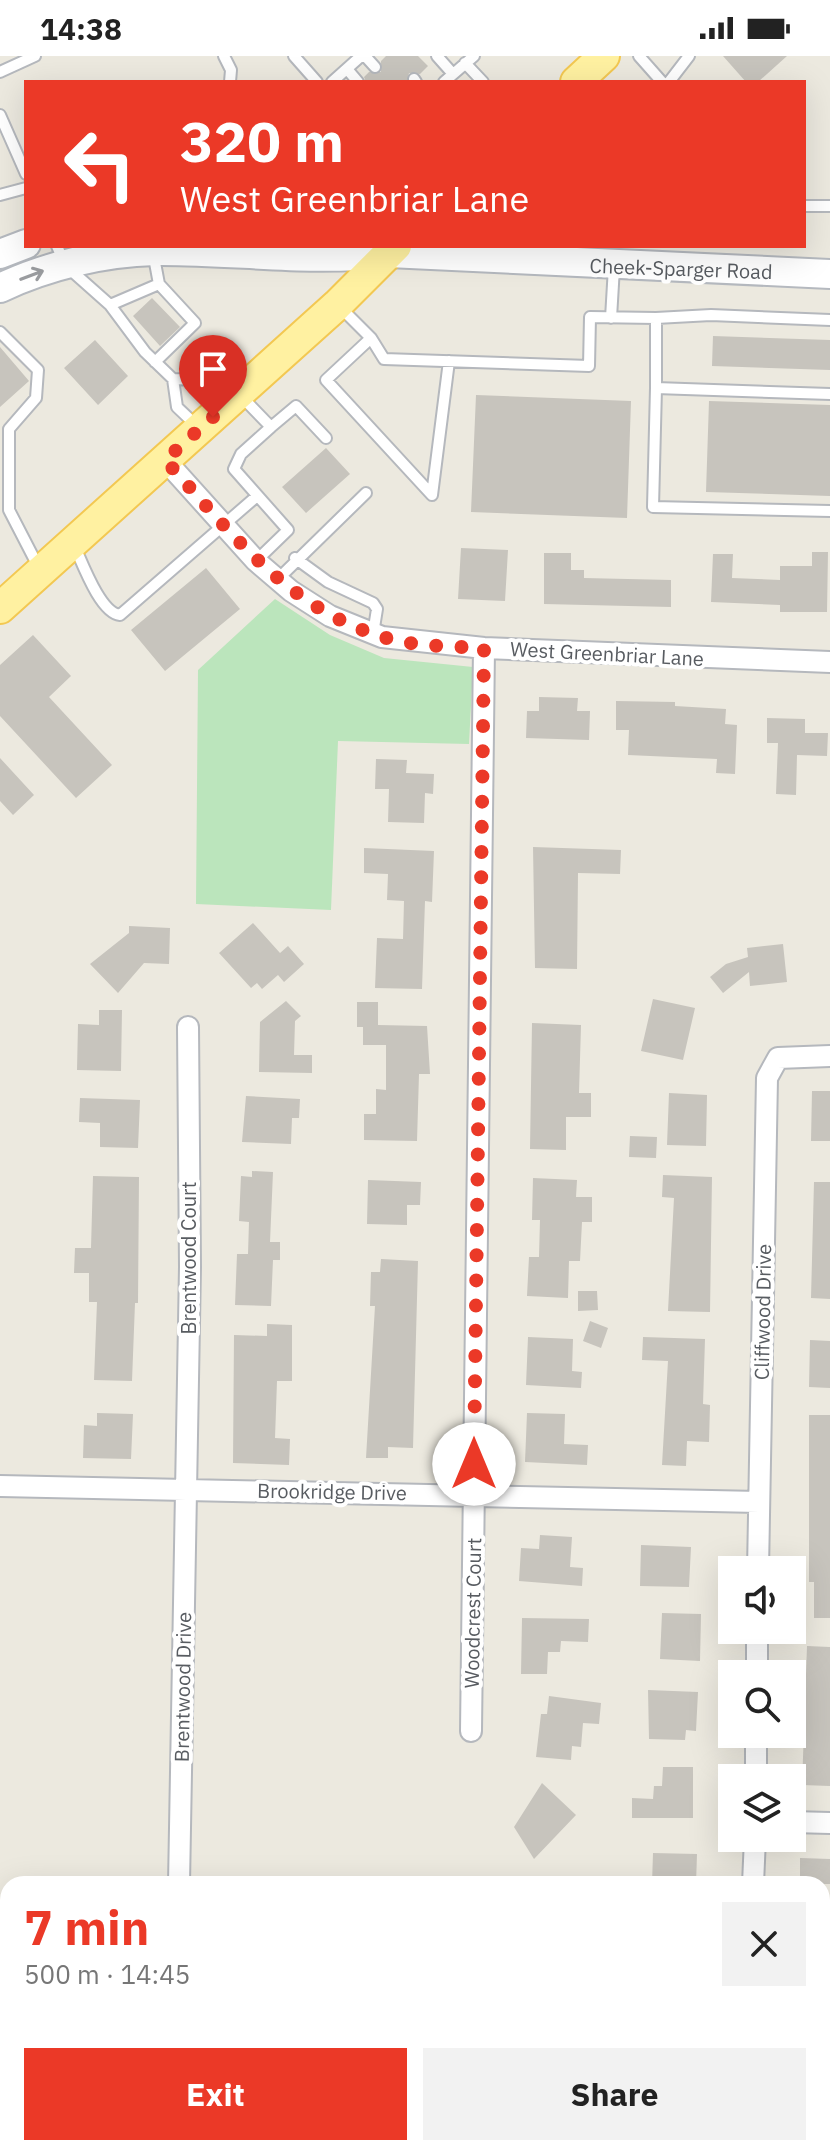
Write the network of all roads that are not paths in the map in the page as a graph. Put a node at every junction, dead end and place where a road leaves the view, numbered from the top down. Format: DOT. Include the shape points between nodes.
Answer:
graph roads {
  1 [pos="35,56"];
  2 [pos="224,56"];
  3 [pos="294,56"];
  4 [pos="363,56"];
  5 [pos="437,56"];
  6 [pos="604,56"];
  7 [pos="639,56"];
  8 [pos="689,56"];
  9 [pos="470,60"];
  10 [pos="375,67"];
  11 [pos="347,69"];
  12 [pos="0,72"];
  13 [pos="448,78"];
  14 [pos="230,80"];
  15 [pos="315,80"];
  16 [pos="334,80"];
  17 [pos="356,80"];
  18 [pos="482,80"];
  19 [pos="578,80"];
  20 [pos="660,80"];
  21 [pos="671,80"];
  22 [pos="0,115"];
  23 [pos="24,169"];
  24 [pos="24,189"];
  25 [pos="0,195"];
  26 [pos="806,206"];
  27 [pos="830,206"];
  28 [pos="24,245"];
  29 [pos="388,248"];
  30 [pos="215,250"];
  31 [pos="153,251"];
  32 [pos="0,254"];
  33 [pos="61,255"];
  34 [pos="614,267"];
  35 [pos="830,274"];
  36 [pos="159,284"];
  37 [pos="0,288"];
  38 [pos="110,305"];
  39 [pos="337,305"];
  40 [pos="611,318"];
  41 [pos="656,318"];
  42 [pos="830,320"];
  43 [pos="0,332"];
  44 [pos="371,338"];
  45 [pos="449,361"];
  46 [pos="155,362"];
  47 [pos="173,379"];
  48 [pos="656,388"];
  49 [pos="830,394"];
  50 [pos="232,399"];
  51 [pos="271,427"];
  52 [pos="200,429"];
  53 [pos="326,438"];
  54 [pos="165,460"];
  55 [pos="366,493"];
  56 [pos="257,496"];
  57 [pos="830,511"];
  58 [pos="4,513"];
  59 [pos="224,524"];
  60 [pos="73,543"];
  61 [pos="295,558"];
  62 [pos="256,561"];
  63 [pos="43,569"];
  64 [pos="277,580"];
  65 [pos="0,608"];
  66 [pos="373,634"];
  67 [pos="484,648"];
  68 [pos="830,662"];
  69 [pos="188,1027"];
  70 [pos="830,1056"];
  71 [pos="0,1486"];
  72 [pos="187,1489"];
  73 [pos="474,1494"];
  74 [pos="759,1502"];
  75 [pos="758,1556"];
  76 [pos="471,1731"];
  77 [pos="806,1822"];
  78 [pos="830,1823"];
  79 [pos="754,1852"];
  80 [pos="179,1876"];
  81 [pos="753,1876"];
  1 -- 12 [label="lane"];
  2 -- 14 [label="lane"];
  3 -- 15 [label="lane"];
  4 -- 10 [label="lane"];
  4 -- 11 [label="lane"];
  5 -- 13 [label="lane"];
  6 -- 19 [label="main road"];
  7 -- 20 [label="lane"];
  8 -- 21 [label="lane"];
  9 -- 13 [label="lane"];
  9 -- 18 [label="lane"];
  11 -- 16 [label="lane"];
  11 -- 17 [label="lane"];
  22 -- 23 [label="lane"];
  24 -- 25 [label="lane"];
  26 -- 27 [label="lane"];
  28 -- 32 [label="main road"];
  29 -- 30 [label="main road, Cheek-Sparger Road" via="338,259"];
  29 -- 34 [label="main road, Cheek-Sparger Road"];
  29 -- 39 [label="main road"];
  30 -- 31 [label="main road, Cheek-Sparger Road"];
  31 -- 33 [label="main road, Cheek-Sparger Road"];
  31 -- 36 [label="lane"];
  37 -- 33 [label="main road, Cheek-Sparger Road, one-way"];
  33 -- 38 [label="lane"];
  34 -- 35 [label="main road, Cheek-Sparger Road"];
  34 -- 40 [label="lane"];
  36 -- 38 [label="lane"];
  36 -- 46 [label="lane" via="195,323"];
  38 -- 46 [label="lane"];
  39 -- 44 [label="lane"];
  39 -- 50 [label="main road"];
  40 -- 41 [label="lane"];
  40 -- 45 [label="lane" via="590,317 589,366"];
  41 -- 42 [label="lane"];
  41 -- 48 [label="lane"];
  43 -- 58 [label="lane" via="38,370 36,398 9,429"];
  44 -- 45 [label="lane" via="384,359"];
  44 -- 45 [label="lane" via="326,380 432,495"];
  46 -- 47 [label="lane"];
  47 -- 50 [label="lane" via="199,380"];
  47 -- 52 [label="lane" via="177,407"];
  48 -- 49 [label="lane"];
  48 -- 57 [label="lane" via="653,507"];
  50 -- 51 [label="lane"];
  50 -- 52 [label="main road"];
  51 -- 53 [label="lane" via="296,406"];
  51 -- 56 [label="lane" via="241,454 234,469"];
  52 -- 54 [label="main road"];
  54 -- 59 [label="street, West Greenbriar Lane"];
  54 -- 60 [label="main road"];
  55 -- 61 [label="lane"];
  56 -- 59 [label="lane"];
  56 -- 62 [label="lane" via="288,530"];
  58 -- 63 [label="lane"];
  59 -- 60 [label="lane" via="120,615 104,605"];
  59 -- 62 [label="street, West Greenbriar Lane"];
  60 -- 63 [label="main road"];
  61 -- 64 [label="lane"];
  61 -- 66 [label="lane" via="328,582 373,603"];
  62 -- 64 [label="street, West Greenbriar Lane"];
  63 -- 65 [label="main road"];
  64 -- 66 [label="street, West Greenbriar Lane" via="330,616"];
  66 -- 67 [label="street, West Greenbriar Lane" via="411,643"];
  67 -- 68 [label="street, West Greenbriar Lane"];
  67 -- 73 [label="street, Woodcrest Court"];
  69 -- 72 [label="street, Brentwood Court"];
  70 -- 74 [label="street, Cliffwood Drive" via="778,1058 767,1078"];
  71 -- 72 [label="street, Brookridge Drive"];
  72 -- 73 [label="street, Brookridge Drive"];
  72 -- 80 [label="street, Brentwood Drive"];
  73 -- 74 [label="street, Brookridge Drive"];
  73 -- 76 [label="street, Woodcrest Court"];
  74 -- 75 [label="street, Cliffwood Drive"];
  77 -- 78 [label="street"];
  79 -- 81 [label="street"];
}
